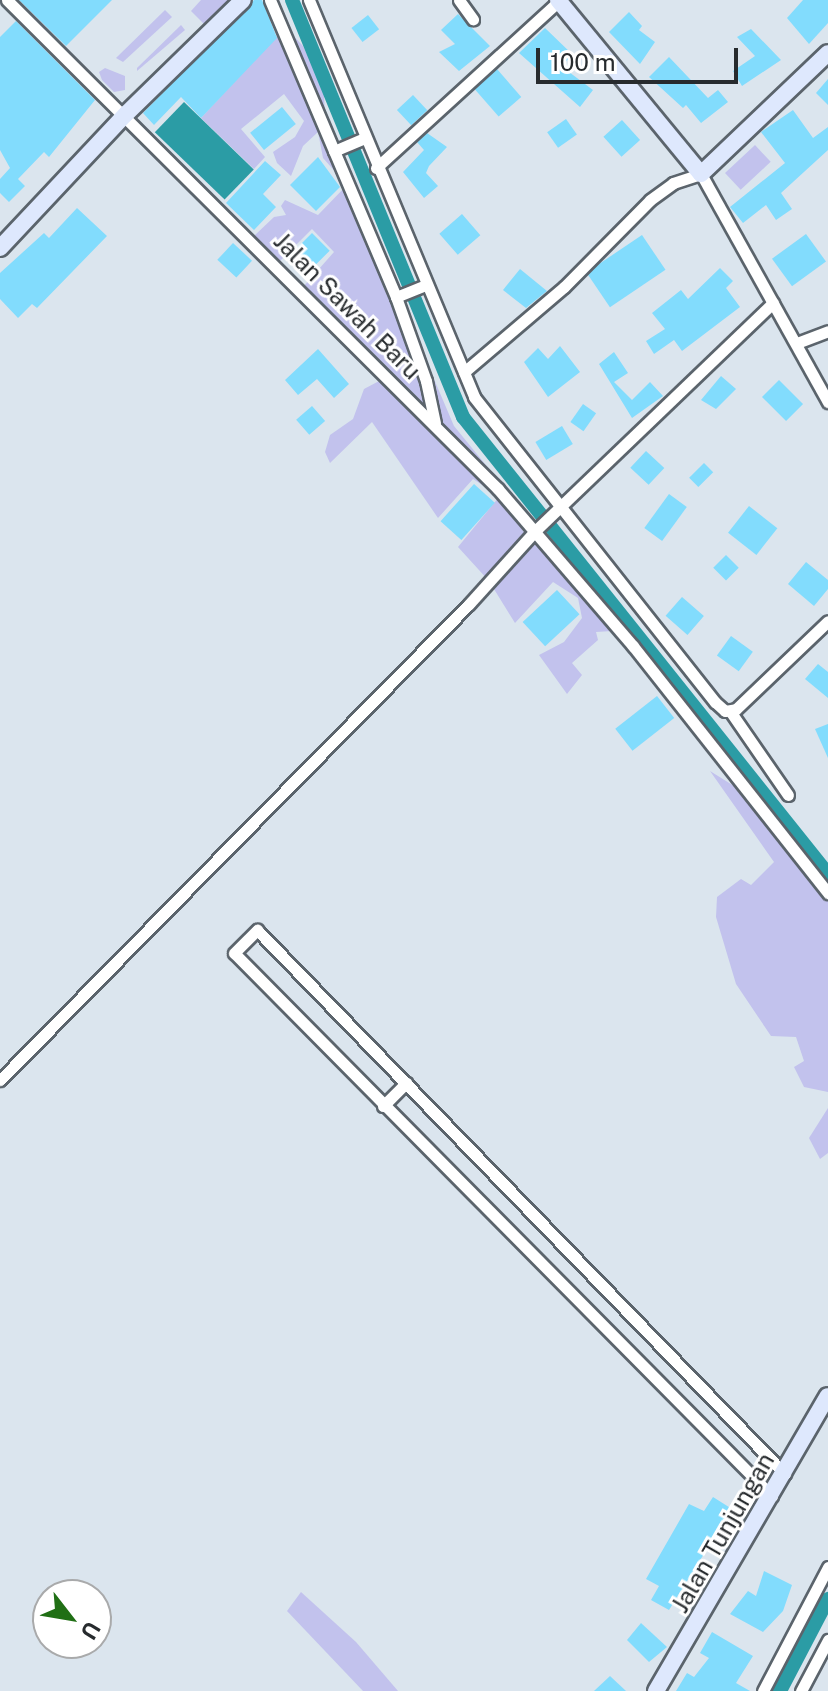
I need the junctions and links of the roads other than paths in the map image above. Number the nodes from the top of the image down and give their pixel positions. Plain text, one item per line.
1 (7, 0) edge
2 (243, 0) edge
3 (270, 0) edge
4 (309, 0) edge
5 (459, 0) edge
6 (558, 0) edge
7 (473, 19) dead end
8 (825, 61) edge
9 (126, 114) junction
10 (360, 140) junction
11 (338, 150) junction
12 (376, 168) junction
13 (701, 174) junction
14 (0, 248) edge
15 (424, 286) junction
16 (399, 296) junction
17 (773, 303) junction
18 (828, 331) edge
19 (797, 343) junction
20 (464, 372) junction
21 (828, 402) edge
22 (435, 423) junction
23 (558, 508) junction
24 (537, 528) junction
25 (828, 621) edge
26 (730, 711) junction
27 (788, 795) dead end
28 (828, 893) edge
29 (0, 1080) edge
30 (406, 1083) junction
31 (383, 1106) junction
32 (828, 1396) edge
33 (785, 1474) junction
34 (772, 1496) junction
35 (828, 1567) edge
36 (828, 1640) edge
37 (656, 1691) edge
38 (763, 1691) edge
39 (801, 1691) edge

1 - 9 street, Jalan Sawah Baru
2 - 9 main road
3 - 11 street
4 - 10 street
5 - 7 street
6 - 12 street
6 - 13 main road
8 - 13 main road
9 - 14 main road
9 - 22 street, Jalan Sawah Baru
10 - 11 street
10 - 12 street
11 - 16 street
12 - 15 street
13 - 17 street
13 - 20 street
15 - 16 street
15 - 20 street
16 - 22 street
17 - 19 street
17 - 23 street
18 - 19 street
19 - 21 street
20 - 23 street
22 - 24 street, Jalan Sawah Baru
23 - 24 street
23 - 26 street
24 - 28 street, Jalan Sawah Baru
24 - 29 street
25 - 26 street
26 - 27 street
30 - 31 street
30 - 31 street
30 - 33 street
31 - 34 street
32 - 33 main road, Jalan Tunjungan
33 - 34 main road, Jalan Tunjungan
34 - 37 main road, Jalan Tunjungan
35 - 38 street
36 - 39 street

